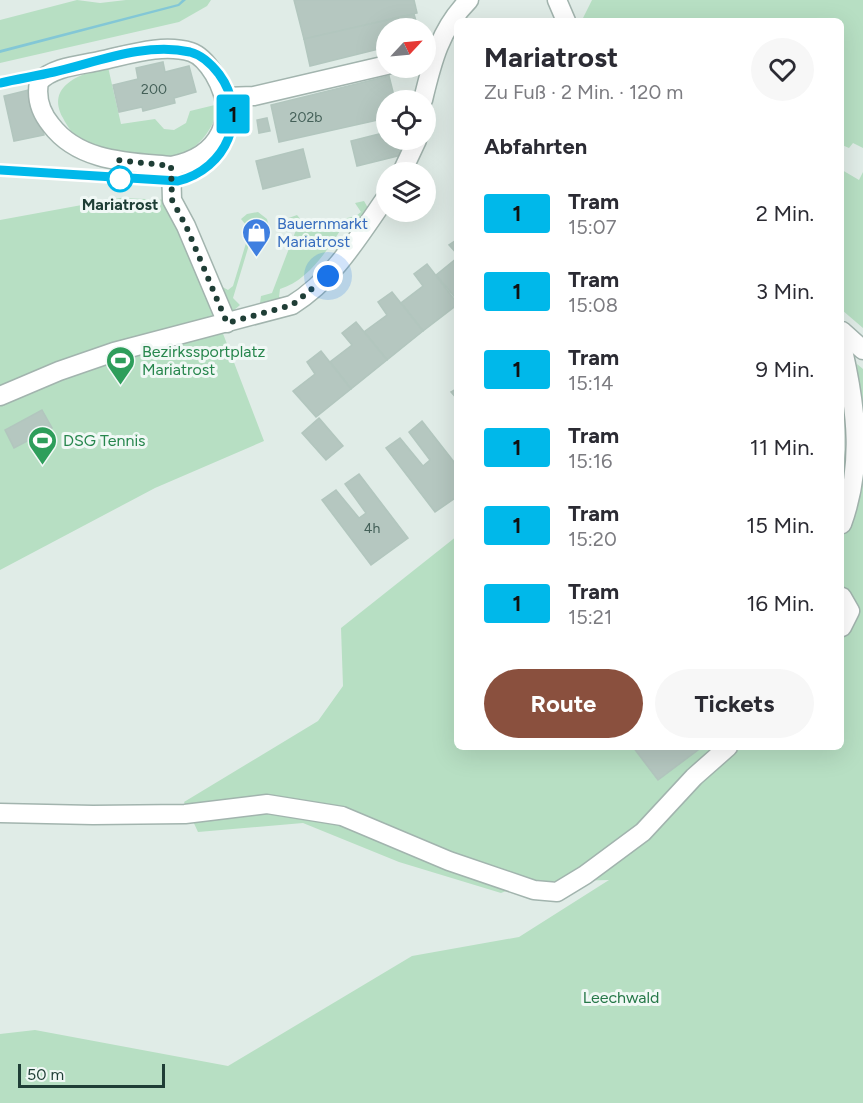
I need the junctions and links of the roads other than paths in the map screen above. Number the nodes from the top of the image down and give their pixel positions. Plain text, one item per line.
1 (469, 0) edge
2 (557, 0) edge
3 (565, 18) edge
4 (436, 44) edge
5 (376, 68) edge
6 (224, 97) junction
7 (171, 166) junction
8 (376, 212) edge
9 (227, 323) junction
10 (844, 354) edge
11 (0, 396) edge
12 (844, 520) edge
13 (844, 600) edge
14 (844, 623) edge
15 (725, 750) edge
16 (0, 813) edge

1 - 4 street
2 - 3 street
5 - 6 street
6 - 7 street
6 - 7 street
7 - 9 street
8 - 9 street
9 - 11 street
10 - 12 street
13 - 14 street
15 - 16 street

